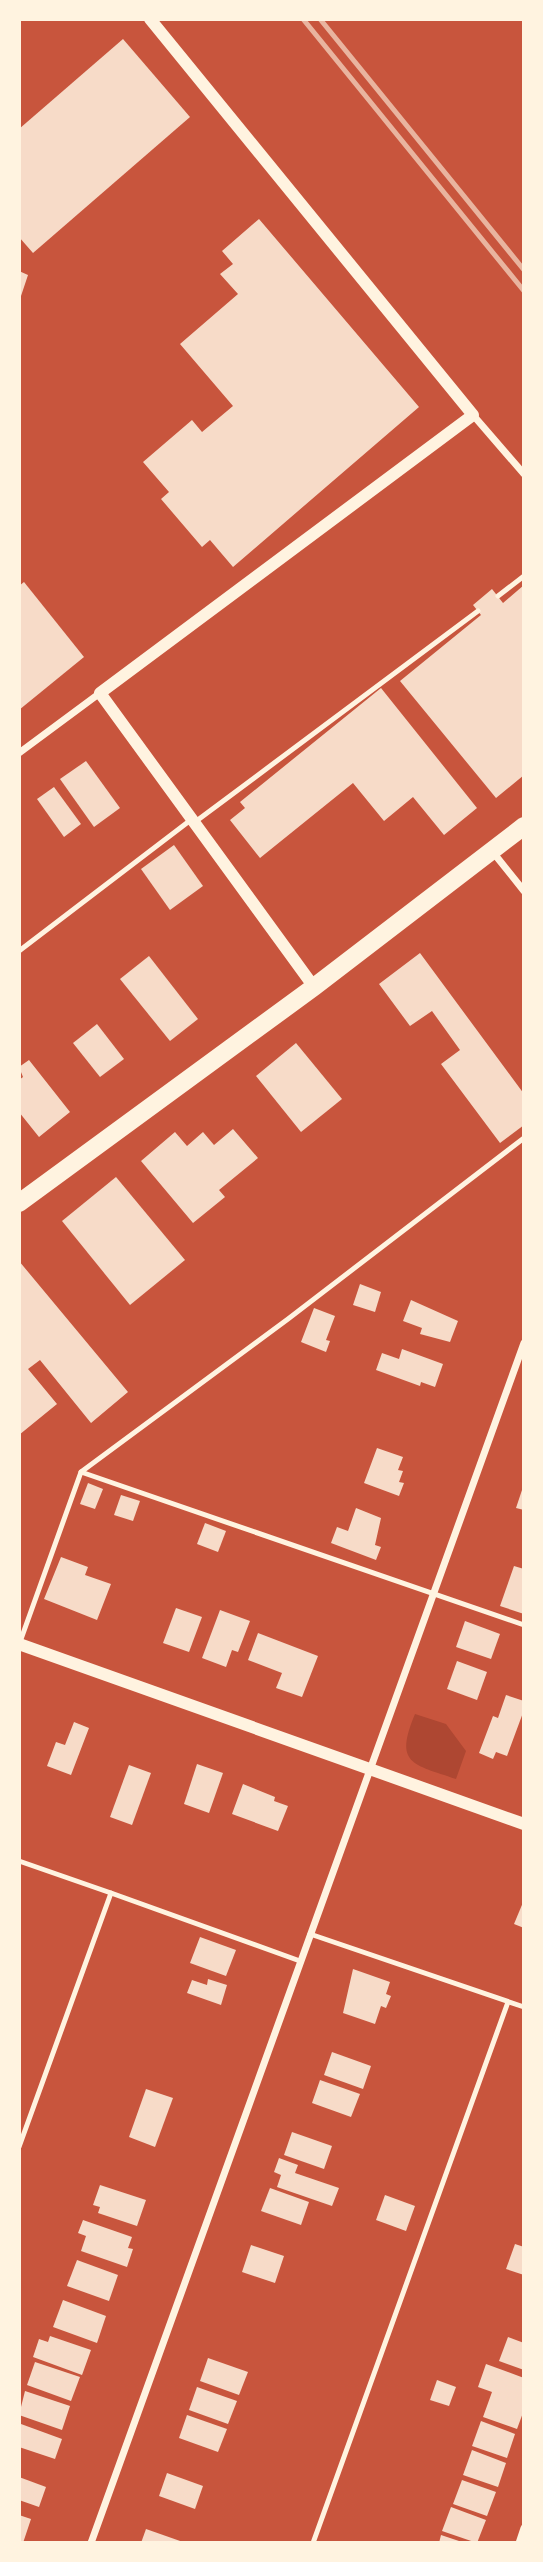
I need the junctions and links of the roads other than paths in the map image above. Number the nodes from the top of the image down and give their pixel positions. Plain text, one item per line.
1 (150, 19) edge
2 (473, 415) junction
3 (524, 474) edge
4 (524, 576) edge
5 (498, 596) dead end
6 (478, 611) dead end
7 (100, 693) junction
8 (19, 753) edge
9 (193, 820) junction
10 (524, 826) edge
11 (491, 850) junction
12 (524, 891) edge
13 (19, 951) edge
14 (314, 987) junction
15 (524, 1138) edge
16 (19, 1203) edge
17 (524, 1343) edge
18 (81, 1472) junction
19 (432, 1593) junction
20 (524, 1625) edge
21 (19, 1644) edge
22 (370, 1769) junction
23 (524, 1824) edge
24 (19, 1861) edge
25 (111, 1893) junction
26 (310, 1934) junction
27 (300, 1961) junction
28 (508, 2002) junction
29 (524, 2007) edge
30 (19, 2147) edge
31 (524, 2528) edge
32 (91, 2543) edge
33 (313, 2543) edge
34 (519, 2543) edge

1 - 2 street
2 - 3 street
2 - 7 street
4 - 5 lane
6 - 9 lane
7 - 8 street
7 - 9 street
9 - 13 lane
9 - 14 street
10 - 11 main road
11 - 12 street
11 - 14 main road
14 - 16 main road
15 - 18 lane
17 - 19 street
18 - 19 lane
18 - 21 lane
19 - 20 lane
19 - 22 street
21 - 22 street
22 - 23 street
22 - 26 street
24 - 25 lane
25 - 27 lane
25 - 30 lane
26 - 27 street
26 - 28 lane
27 - 32 street
28 - 29 lane
28 - 33 lane
31 - 34 street

